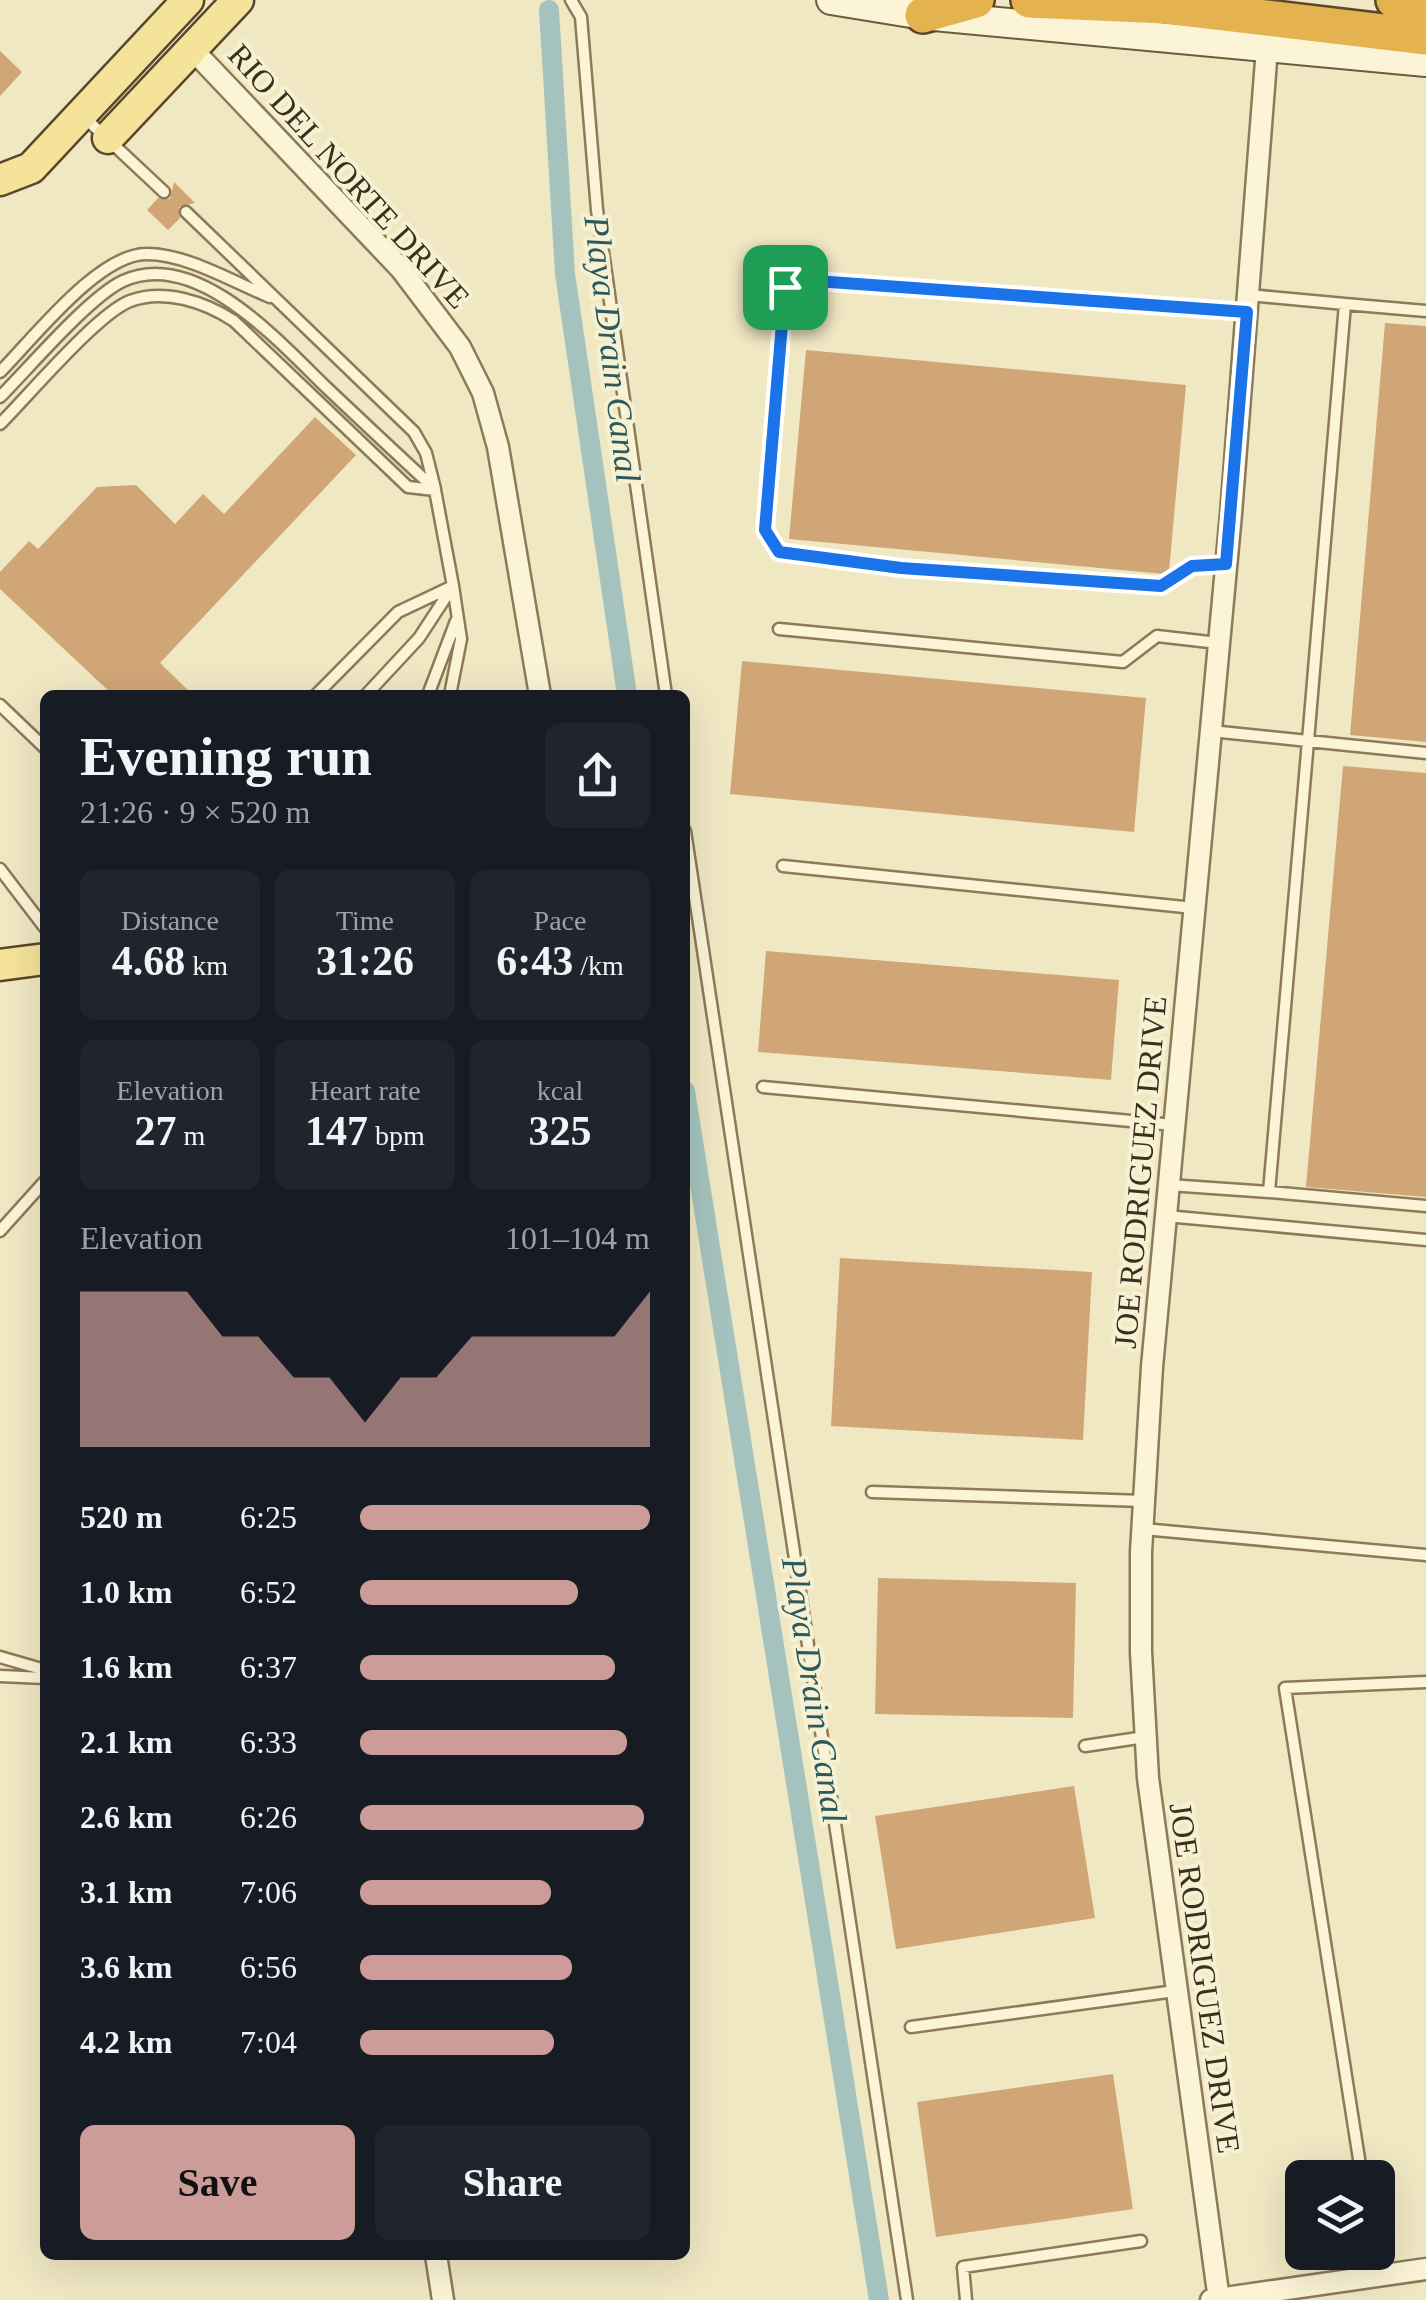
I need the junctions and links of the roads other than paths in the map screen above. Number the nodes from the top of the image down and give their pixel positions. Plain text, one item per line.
1 (188, 0) edge
2 (196, 0) edge
3 (238, 0) edge
4 (571, 0) edge
5 (832, 0) edge
6 (976, 0) edge
7 (1029, 0) edge
8 (1394, 0) edge
9 (1426, 3) edge
10 (923, 15) junction
11 (1426, 37) edge
12 (192, 48) junction
13 (1267, 48) junction
14 (1426, 62) edge
15 (79, 113) junction
16 (108, 138) junction
17 (14, 179) edge
18 (164, 192) dead end
19 (186, 212) dead end
20 (275, 299) junction
21 (1248, 304) junction
22 (1345, 304) junction
23 (1426, 312) edge
24 (0, 372) edge
25 (0, 397) edge
26 (0, 424) edge
27 (435, 490) junction
28 (1226, 564) junction
29 (453, 586) junction
30 (458, 615) junction
31 (779, 630) dead end
32 (1220, 643) junction
33 (321, 690) edge
34 (371, 690) edge
35 (430, 690) edge
36 (451, 690) edge
37 (539, 690) edge
38 (665, 690) edge
39 (0, 705) edge
40 (1212, 731) junction
41 (1308, 741) junction
42 (40, 743) edge
43 (1426, 753) edge
44 (690, 865) edge
45 (782, 866) dead end
46 (0, 870) edge
47 (1195, 908) junction
48 (698, 921) junction
49 (40, 922) edge
50 (690, 922) edge
51 (40, 960) edge
52 (0, 965) edge
53 (762, 1087) dead end
54 (1175, 1125) junction
55 (1169, 1185) junction
56 (40, 1187) edge
57 (1269, 1192) junction
58 (1426, 1206) edge
59 (1166, 1216) junction
60 (0, 1231) edge
61 (1426, 1240) edge
62 (872, 1492) dead end
63 (1144, 1501) junction
64 (1143, 1529) junction
65 (1426, 1555) edge
66 (0, 1658) edge
67 (40, 1672) edge
68 (40, 1674) edge
69 (0, 1676) edge
70 (1426, 1682) edge
71 (1146, 1737) junction
72 (1085, 1746) dead end
73 (1175, 1991) junction
74 (911, 2027) dead end
75 (1359, 2160) edge
76 (1141, 2241) dead end
77 (437, 2260) edge
78 (1426, 2269) edge
79 (1375, 2270) edge
80 (1376, 2276) junction
81 (1219, 2299) edge
82 (443, 2300) edge
83 (907, 2300) edge
84 (966, 2300) edge
85 (1212, 2300) edge

1 - 15 main road
2 - 12 main road
3 - 12 main road
4 - 38 lane
5 - 10 main road
6 - 10 highway
7 - 11 highway
8 - 9 highway
10 - 13 main road
12 - 16 main road
12 - 37 street, RIO DEL NORTE DRIVE
13 - 14 main road
13 - 21 street, JOE RODRIGUEZ DRIVE
15 - 16 lane
15 - 17 main road
16 - 18 lane
19 - 20 lane
20 - 24 lane
20 - 27 lane
21 - 22 lane
21 - 28 street, JOE RODRIGUEZ DRIVE
21 - 28 lane
22 - 23 lane
22 - 41 lane
25 - 27 lane
26 - 27 lane
27 - 29 lane
28 - 32 street, JOE RODRIGUEZ DRIVE
29 - 30 lane
29 - 33 lane
29 - 34 lane
30 - 35 lane
30 - 36 lane
31 - 32 lane
32 - 40 street, JOE RODRIGUEZ DRIVE
39 - 42 lane
40 - 41 lane
40 - 47 street, JOE RODRIGUEZ DRIVE
41 - 43 lane
41 - 57 lane
44 - 48 lane
45 - 47 lane
46 - 49 lane
47 - 54 street, JOE RODRIGUEZ DRIVE
48 - 50 lane
48 - 83 lane
51 - 52 main road
53 - 54 lane
54 - 55 street, JOE RODRIGUEZ DRIVE
55 - 57 lane
55 - 59 street, JOE RODRIGUEZ DRIVE
56 - 60 lane
57 - 58 lane
59 - 61 lane
59 - 63 street, JOE RODRIGUEZ DRIVE
62 - 63 lane
63 - 64 street, JOE RODRIGUEZ DRIVE
64 - 65 lane
64 - 71 street, JOE RODRIGUEZ DRIVE
66 - 67 lane
68 - 69 lane
70 - 75 lane
71 - 72 lane
71 - 73 street, JOE RODRIGUEZ DRIVE
73 - 74 lane
73 - 81 street, JOE RODRIGUEZ DRIVE
76 - 84 lane
77 - 82 street
78 - 80 street
79 - 80 lane
80 - 81 street
81 - 85 street

